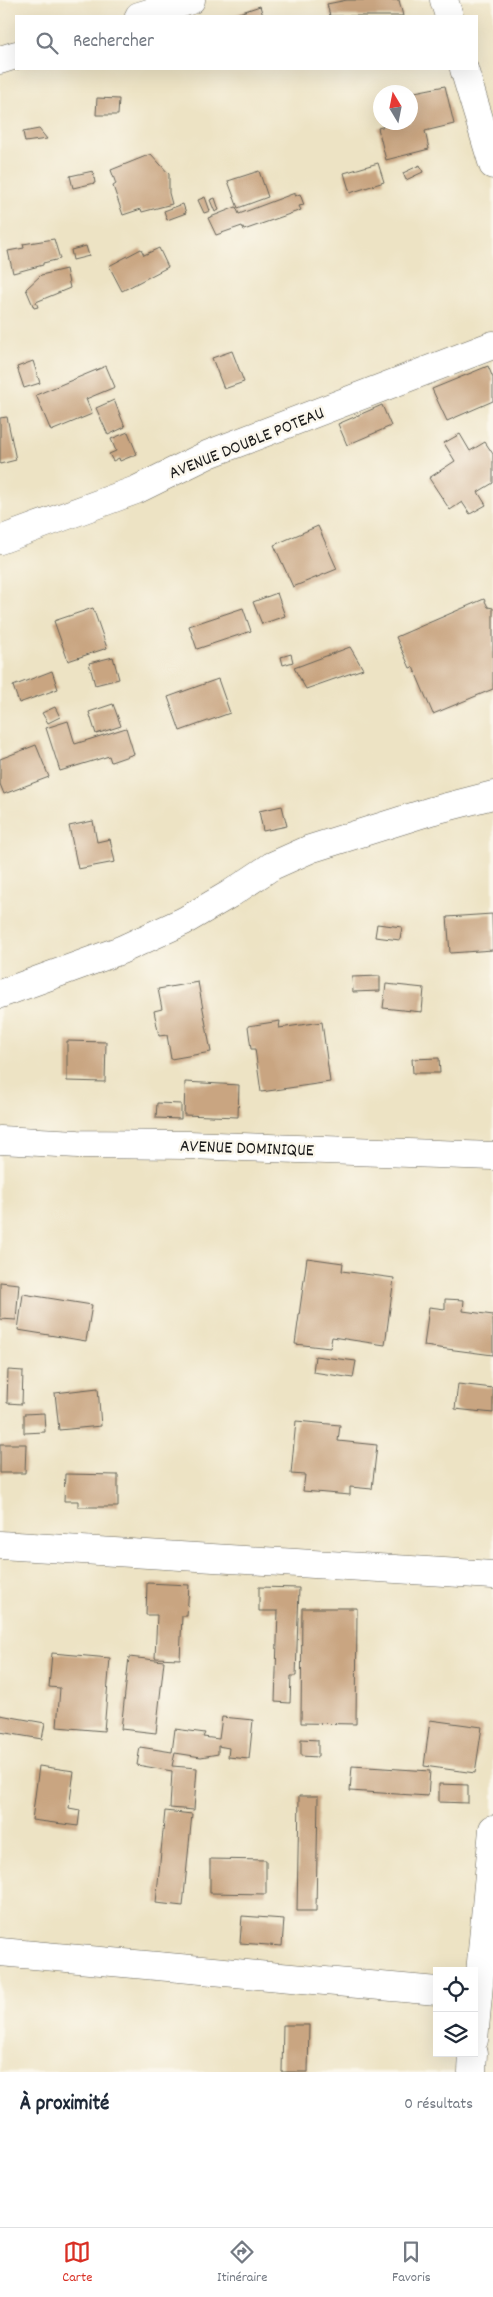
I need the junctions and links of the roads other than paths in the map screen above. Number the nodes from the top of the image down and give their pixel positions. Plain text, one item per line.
1 (190, 0) edge
2 (444, 0) edge
3 (142, 15) edge
4 (449, 15) edge
5 (15, 55) edge
6 (0, 60) edge
7 (464, 70) edge
8 (493, 165) edge
9 (493, 345) edge
10 (0, 540) edge
11 (493, 795) edge
12 (0, 994) edge
13 (0, 1140) edge
14 (493, 1156) edge
15 (0, 1545) edge
16 (493, 1575) edge
17 (493, 1829) edge
18 (489, 1912) edge
19 (0, 1952) edge
20 (478, 1982) edge
21 (433, 1991) edge
22 (473, 2057) edge
23 (472, 2072) edge

1 - 3 street
2 - 4 street
5 - 6 street
7 - 8 street
9 - 10 street, AVENUE DOUBLE POTEAU
11 - 12 street
13 - 14 street, AVENUE DOMINIQUE
15 - 16 street
17 - 18 street
18 - 20 street
19 - 21 street
22 - 23 street

